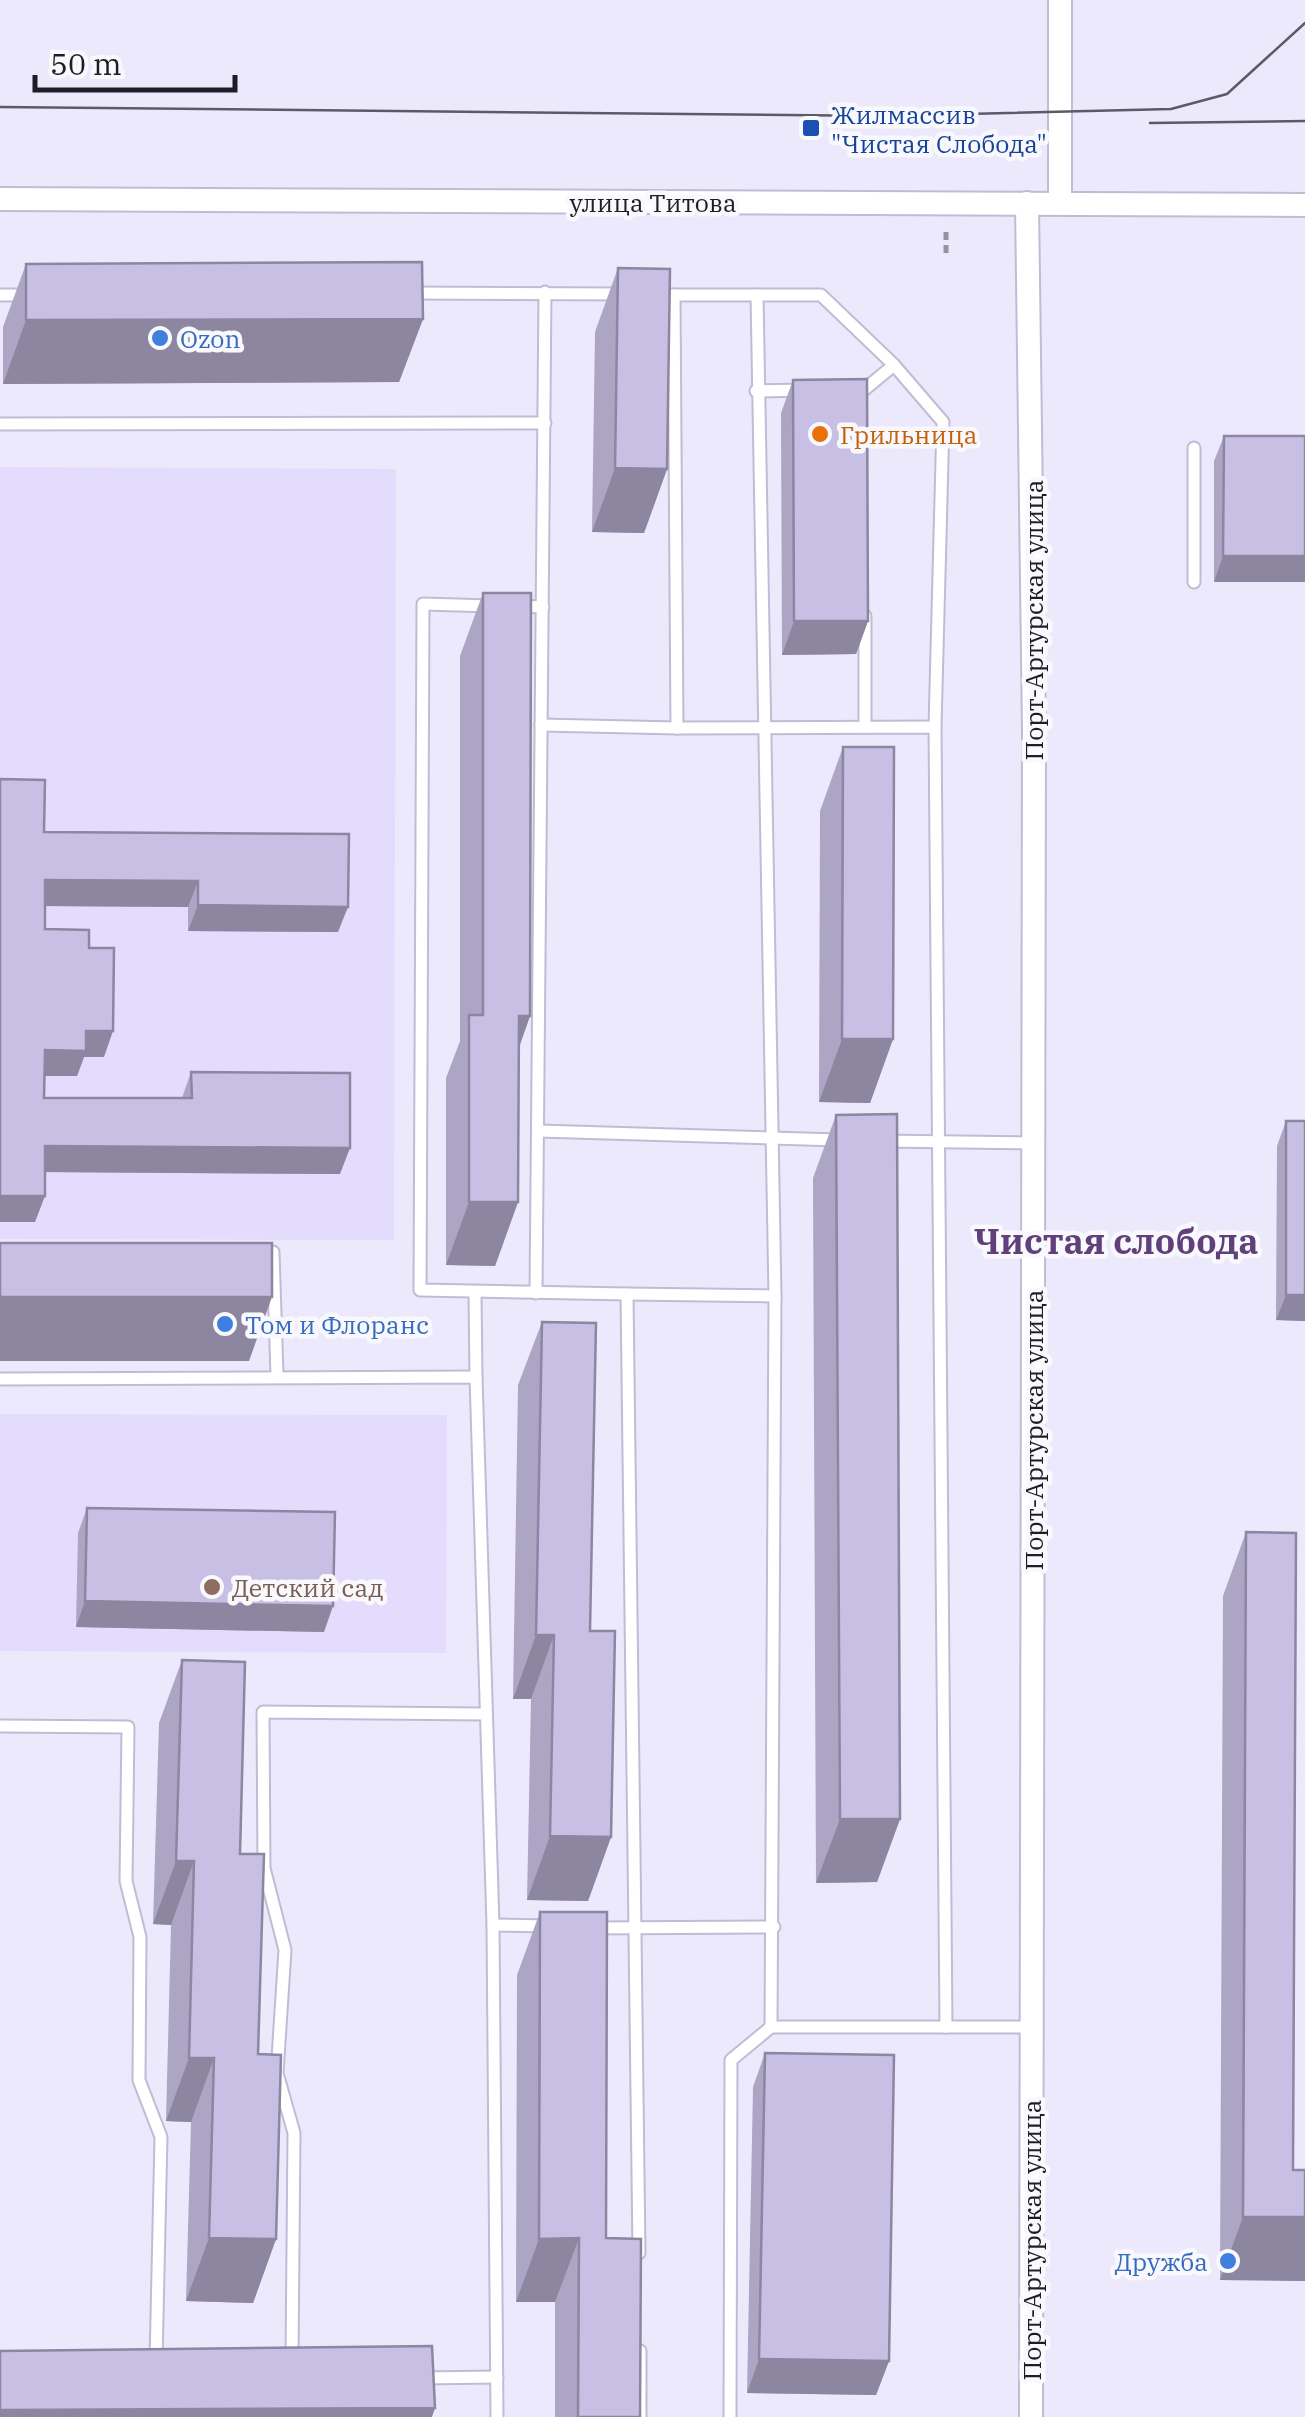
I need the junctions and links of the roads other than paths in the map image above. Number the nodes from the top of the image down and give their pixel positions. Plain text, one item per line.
1 (1060, 0) edge
2 (0, 199) edge
3 (1027, 203) junction
4 (1060, 203) junction
5 (1305, 205) edge
6 (545, 292) junction
7 (389, 293) edge
8 (0, 295) edge
9 (39, 295) edge
10 (674, 295) junction
11 (758, 295) junction
12 (894, 365) junction
13 (865, 389) junction
14 (811, 390) edge
15 (829, 390) edge
16 (756, 391) junction
17 (865, 409) edge
18 (0, 424) edge
19 (545, 424) junction
20 (1194, 448) dead end
21 (1194, 582) dead end
22 (542, 607) junction
23 (865, 608) edge
24 (541, 725) junction
25 (866, 727) junction
26 (936, 727) junction
27 (677, 728) junction
28 (765, 728) junction
29 (539, 1131) junction
30 (772, 1140) junction
31 (846, 1140) edge
32 (865, 1141) edge
33 (938, 1142) junction
34 (1033, 1142) junction
35 (253, 1252) edge
36 (475, 1292) junction
37 (536, 1293) junction
38 (627, 1294) junction
39 (775, 1296) junction
40 (277, 1376) junction
41 (476, 1377) junction
42 (0, 1378) edge
43 (484, 1714) junction
44 (0, 1726) edge
45 (493, 1925) junction
46 (774, 1926) junction
47 (564, 1927) edge
48 (581, 1927) edge
49 (634, 1929) junction
50 (771, 2026) junction
51 (946, 2026) junction
52 (1031, 2027) junction
53 (639, 2264) edge
54 (640, 2339) edge
55 (497, 2377) junction
56 (404, 2378) edge
57 (292, 2379) edge
58 (156, 2380) edge
59 (496, 2417) edge
60 (640, 2417) edge
61 (730, 2417) edge
62 (1031, 2417) edge

1 - 4 street
2 - 3 street, улица Титова
3 - 4 street, улица Титова
3 - 34 street, Порт-Артурская улица
4 - 5 street, улица Титова
6 - 7 lane
6 - 10 lane
6 - 19 lane
8 - 9 lane
10 - 11 lane
10 - 27 lane
11 - 12 lane
11 - 16 lane
12 - 13 lane
12 - 26 lane
13 - 15 lane
13 - 17 lane
14 - 16 lane
16 - 28 lane
18 - 19 lane
19 - 22 lane
20 - 21 lane
22 - 24 lane
22 - 36 lane
23 - 25 lane
24 - 27 lane
24 - 29 lane
25 - 26 lane
25 - 28 lane
26 - 33 lane
27 - 28 lane
28 - 30 lane
29 - 30 lane
29 - 37 lane
30 - 31 lane
30 - 39 lane
32 - 33 lane
33 - 34 lane
33 - 51 lane
34 - 52 street, Порт-Артурская улица
35 - 40 lane
36 - 37 lane
36 - 41 lane
37 - 38 lane
38 - 39 lane
38 - 49 lane
39 - 46 lane
40 - 41 lane
40 - 42 lane
41 - 43 lane
43 - 45 lane
43 - 57 lane
44 - 58 lane
45 - 47 lane
45 - 55 lane
46 - 49 lane
46 - 50 lane
48 - 49 lane
49 - 53 lane
50 - 51 lane
50 - 61 lane
51 - 52 lane
52 - 62 street, Порт-Артурская улица
54 - 60 lane
55 - 56 lane
55 - 59 lane

